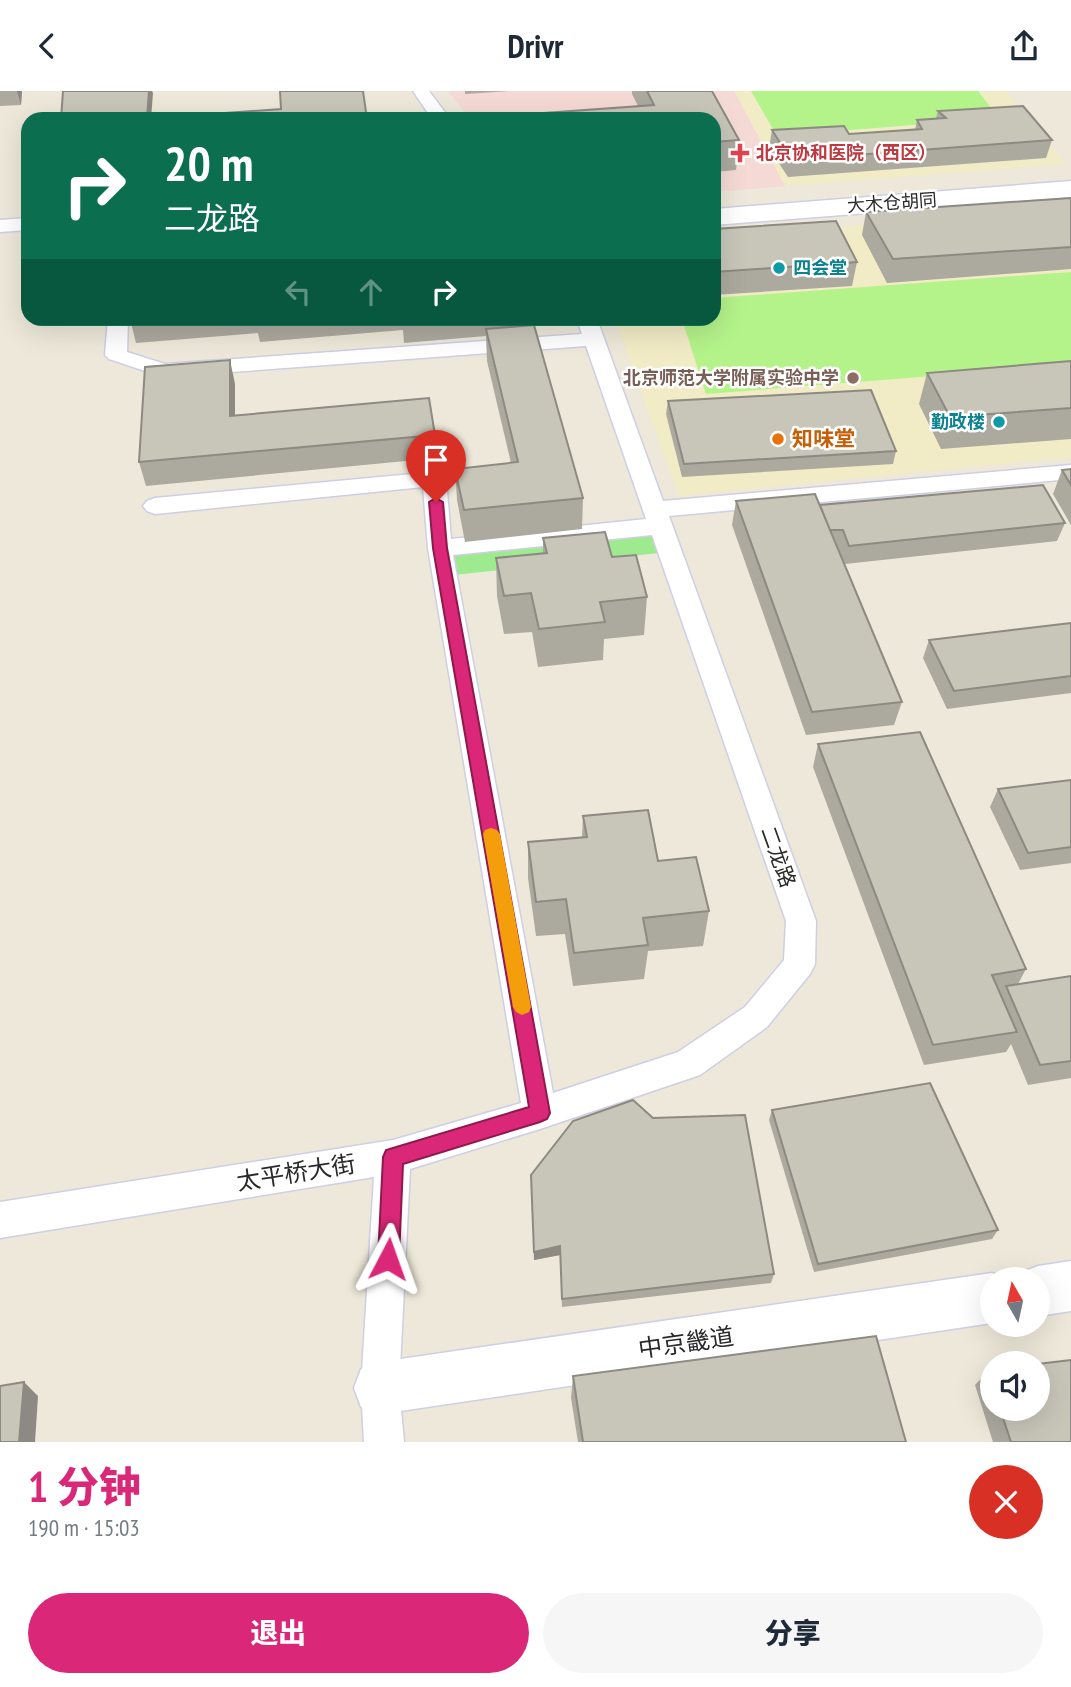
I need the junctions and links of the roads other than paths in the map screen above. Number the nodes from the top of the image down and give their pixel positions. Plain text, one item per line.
1 (421, 91) edge
2 (436, 112) edge
3 (1071, 189) edge
4 (721, 216) edge
5 (21, 224) edge
6 (0, 226) edge
7 (118, 326) edge
8 (591, 329) edge
9 (1071, 472) edge
10 (155, 506) dead end
11 (659, 517) junction
12 (440, 548) junction
13 (540, 1113) junction
14 (393, 1157) junction
15 (0, 1220) edge
16 (1071, 1286) edge
17 (1050, 1289) edge
18 (980, 1300) edge
19 (380, 1388) junction
20 (384, 1442) edge

1 - 2 street
3 - 4 street, 大木仓胡同
5 - 6 street
7 - 8 street
8 - 11 street, 二龙路
9 - 11 street
10 - 12 street
11 - 12 street
11 - 13 street, 二龙路
12 - 13 street
13 - 14 street, 二龙路
14 - 15 street, 太平桥大街
14 - 19 street
16 - 17 street
18 - 19 street, 中京畿道
19 - 20 street

